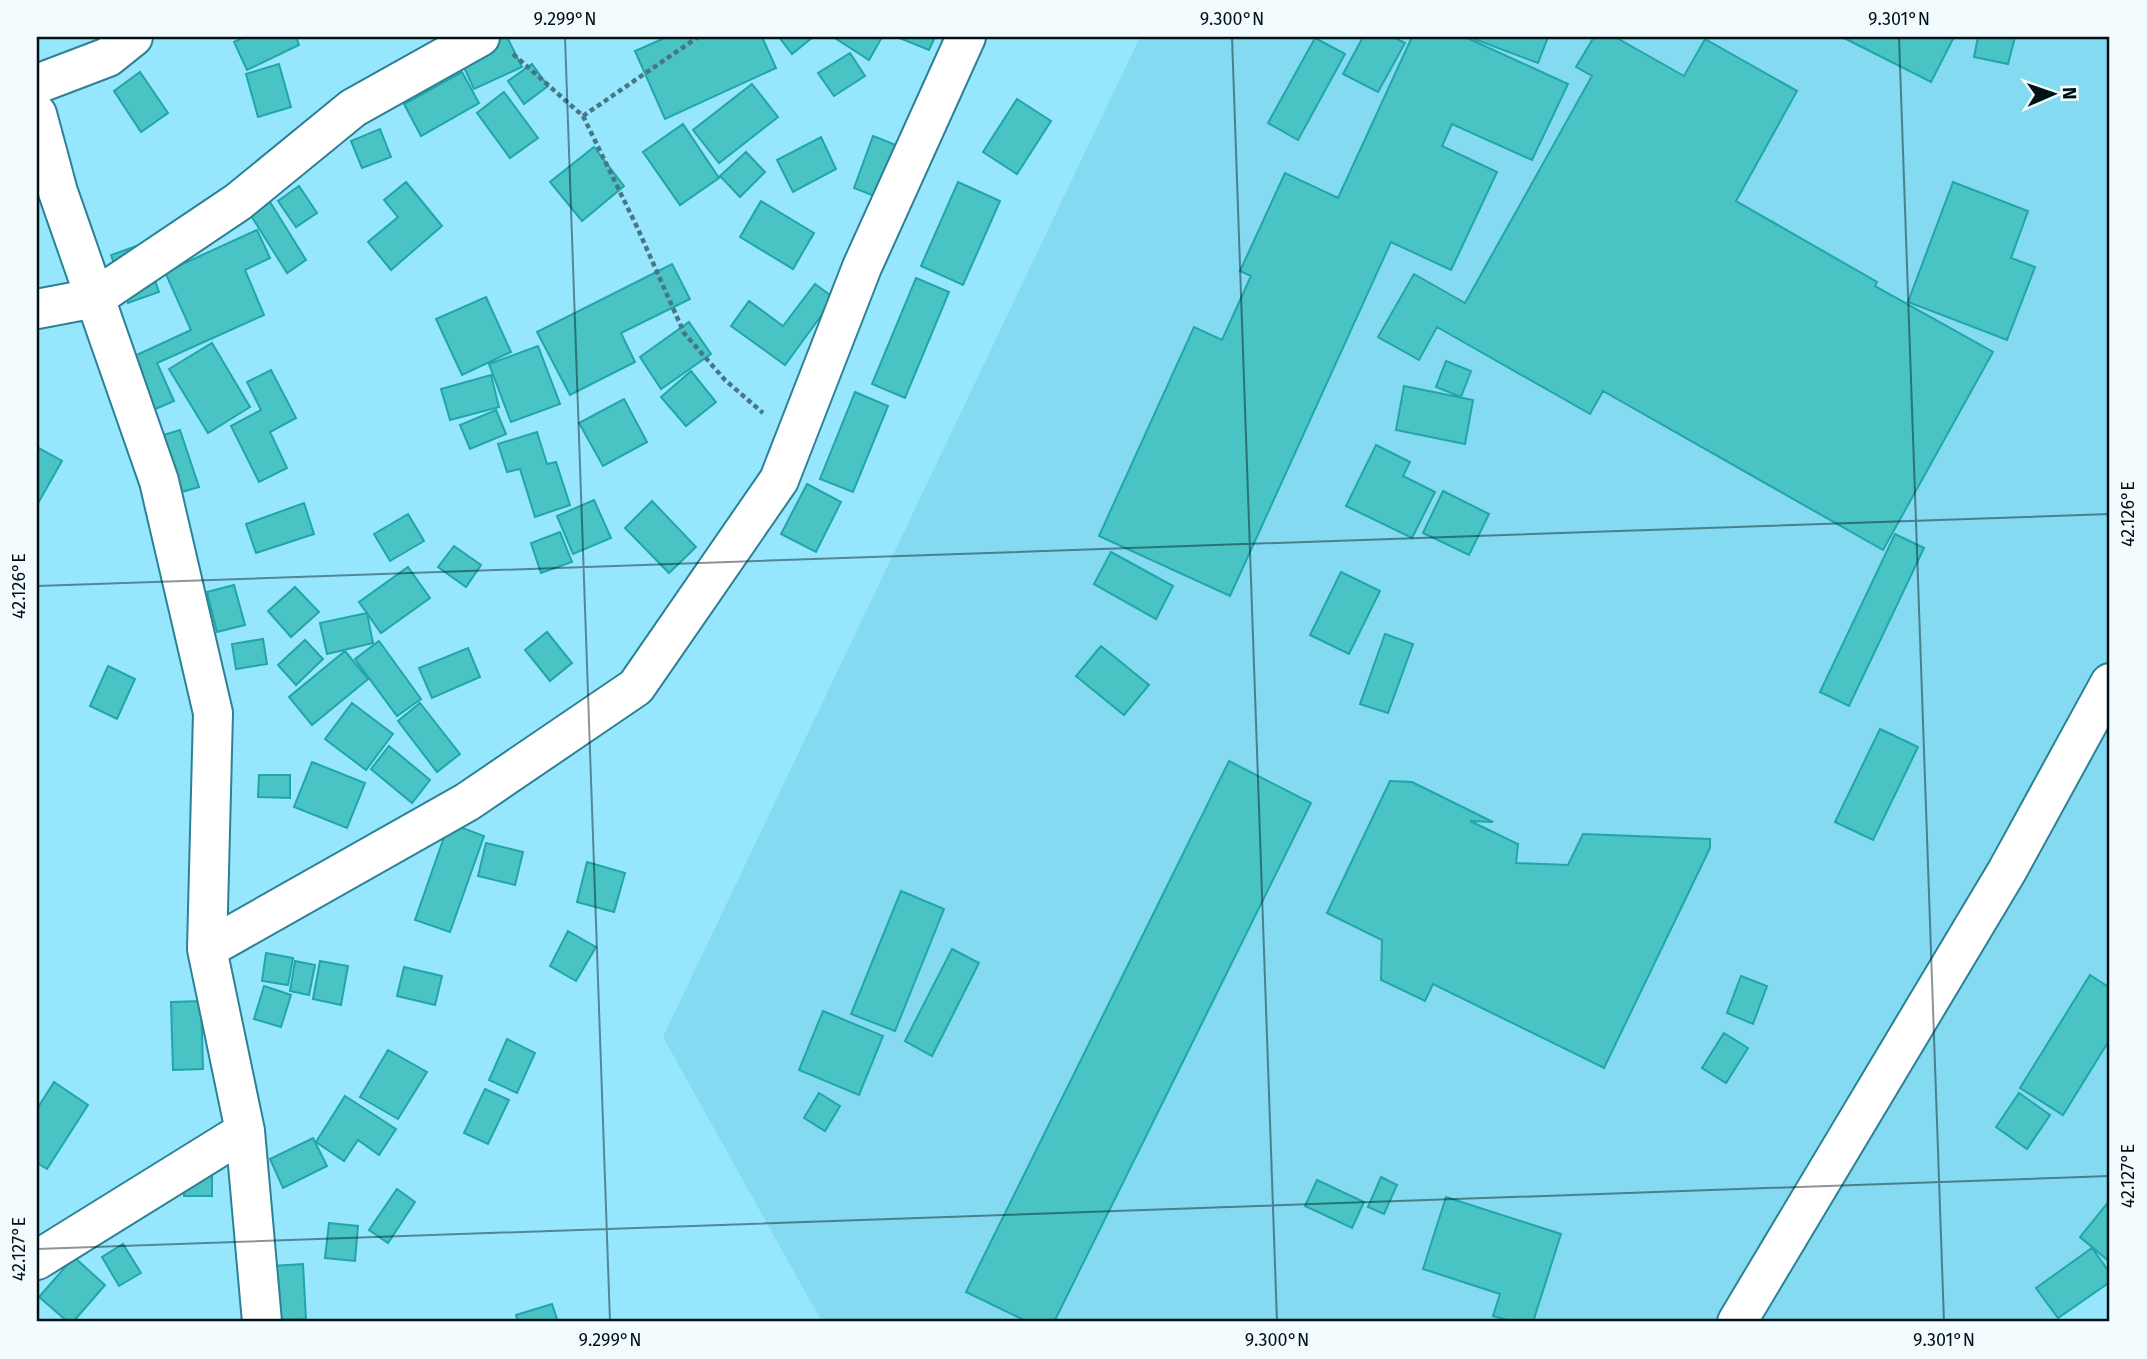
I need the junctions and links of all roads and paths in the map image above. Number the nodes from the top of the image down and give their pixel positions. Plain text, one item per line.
1 (133, 37) edge
2 (698, 37) edge
3 (966, 37) edge
4 (492, 41) edge
5 (37, 84) edge
6 (37, 114) edge
7 (583, 116) junction
8 (95, 298) junction
9 (37, 309) edge
10 (809, 402) junction
11 (2110, 683) edge
12 (207, 949) junction
13 (245, 1131) junction
14 (37, 1261) edge
15 (262, 1322) edge
16 (1737, 1322) edge

1 - 5 street
2 - 7 path
3 - 10 street
4 - 7 path
4 - 8 street
6 - 8 street
7 - 10 path
8 - 9 street
8 - 12 street
10 - 12 street
11 - 16 street
12 - 13 street
13 - 14 street
13 - 15 street

